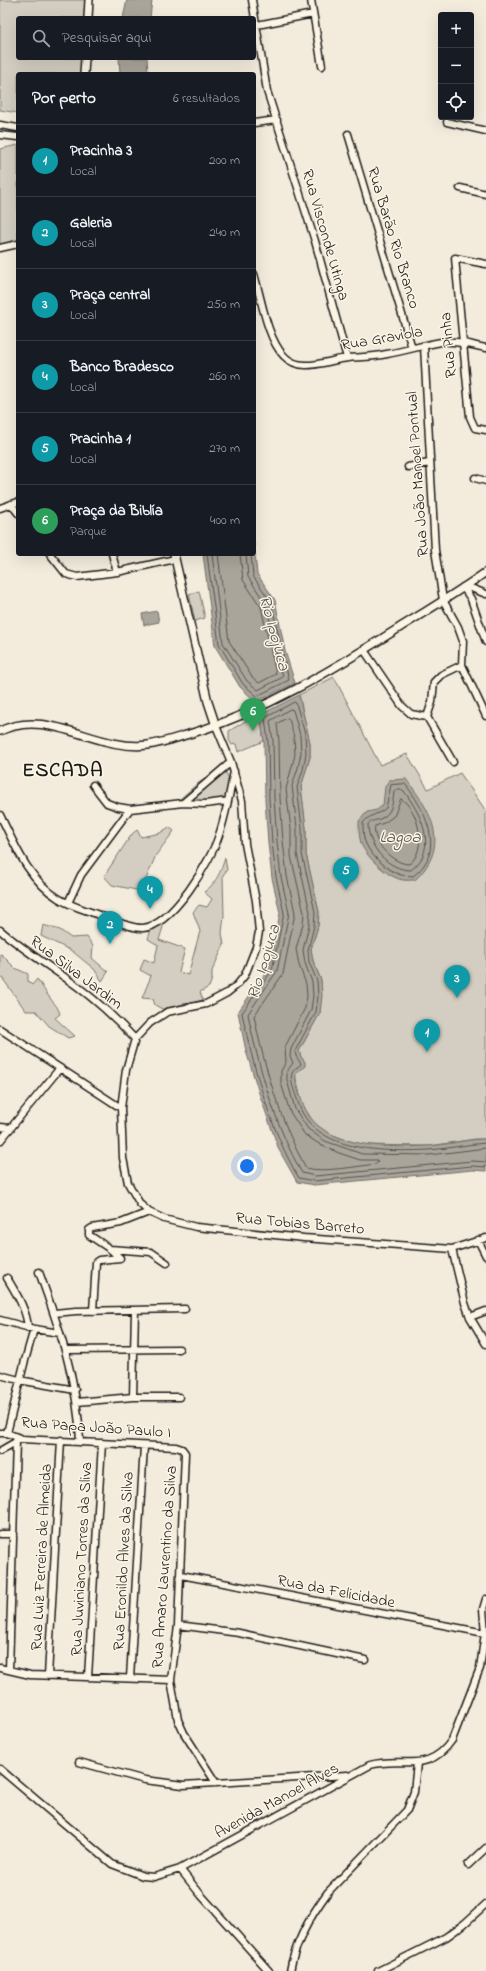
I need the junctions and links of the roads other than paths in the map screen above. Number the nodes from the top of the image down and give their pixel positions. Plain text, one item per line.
1 (89, 0) edge
2 (252, 0) edge
3 (311, 0) edge
4 (313, 14) junction
5 (88, 16) edge
6 (255, 16) edge
7 (256, 25) joint
8 (85, 60) edge
9 (322, 66) dead end
10 (84, 72) edge
11 (277, 120) junction
12 (447, 122) dead end
13 (256, 123) edge
14 (0, 125) edge
15 (16, 128) edge
16 (486, 131) edge
17 (348, 134) dead end
18 (0, 135) edge
19 (16, 137) edge
20 (460, 188) dead end
21 (486, 194) edge
22 (16, 244) edge
23 (0, 248) edge
24 (486, 264) edge
25 (256, 281) edge
26 (462, 343) junction
27 (424, 346) junction
28 (412, 348) junction
29 (486, 348) edge
30 (347, 358) junction
31 (486, 430) edge
32 (429, 463) junction
33 (408, 467) dead end
34 (475, 478) dead end
35 (486, 481) edge
36 (15, 503) edge
37 (0, 508) edge
38 (52, 556) edge
39 (113, 556) edge
40 (175, 556) edge
41 (117, 572) junction
42 (485, 576) edge
43 (465, 586) junction
44 (486, 594) edge
45 (443, 600) junction
46 (486, 642) edge
47 (364, 650) junction
48 (462, 665) junction
49 (486, 716) edge
50 (427, 717) junction
51 (216, 726) junction
52 (0, 731) edge
53 (232, 762) junction
54 (453, 762) dead end
55 (234, 769) junction
56 (93, 785) dead end
57 (228, 801) junction
58 (183, 803) junction
59 (130, 810) junction
60 (0, 814) edge
61 (68, 904) junction
62 (0, 930) edge
63 (0, 1029) edge
64 (135, 1039) junction
65 (60, 1068) junction
66 (121, 1108) junction
67 (0, 1127) edge
68 (11, 1128) junction
69 (0, 1141) edge
70 (149, 1212) junction
71 (486, 1238) edge
72 (478, 1240) junction
73 (110, 1248) junction
74 (452, 1249) junction
75 (486, 1256) edge
76 (168, 1263) dead end
77 (39, 1272) dead end
78 (7, 1278) dead end
79 (185, 1309) dead end
80 (135, 1310) junction
81 (93, 1311) junction
82 (486, 1311) edge
83 (54, 1313) junction
84 (470, 1317) junction
85 (0, 1320) edge
86 (31, 1329) junction
87 (60, 1333) junction
88 (486, 1344) edge
89 (135, 1349) junction
90 (66, 1350) junction
91 (179, 1350) dead end
92 (0, 1375) edge
93 (20, 1380) junction
94 (75, 1390) junction
95 (133, 1397) junction
96 (180, 1397) dead end
97 (77, 1402) junction
98 (0, 1433) edge
99 (7, 1433) junction
100 (19, 1440) junction
101 (61, 1440) junction
102 (80, 1441) junction
103 (102, 1443) junction
104 (144, 1446) junction
105 (0, 1451) edge
106 (185, 1456) joint
107 (0, 1534) edge
108 (14, 1534) junction
109 (181, 1575) junction
110 (486, 1599) edge
111 (178, 1625) junction
112 (486, 1633) edge
113 (365, 1660) dead end
114 (0, 1668) edge
115 (9, 1670) junction
116 (48, 1676) junction
117 (88, 1677) junction
118 (130, 1678) junction
119 (171, 1680) junction
120 (79, 1762) dead end
121 (416, 1763) junction
122 (0, 1769) edge
123 (350, 1775) junction
124 (216, 1783) junction
125 (486, 1848) edge
126 (468, 1865) dead end
127 (180, 1869) junction
128 (486, 1904) edge
129 (269, 1971) edge
130 (290, 1971) edge
131 (378, 1971) edge

1 - 5 street
2 - 6 street, Rua Visconde Utinga
3 - 4 street
4 - 7 street
4 - 9 street
7 - 11 street, Rua Visconde Utinga
8 - 10 street
11 - 13 street
11 - 30 street, Rua Visconde Utinga
12 - 16 street
14 - 15 street
17 - 28 street, Rua Barão Rio Branco
18 - 19 street
20 - 21 street
22 - 23 street
24 - 26 street, Rua Pinha
25 - 30 street, Rua Graviola
26 - 27 street, Rua Graviola
26 - 29 street, Rua Graviola
26 - 31 street, Rua Pinha
27 - 28 street, Rua Graviola
27 - 32 street, Rua João Manoel Pontual
28 - 30 street, Rua Graviola
32 - 33 street
32 - 45 street, Rua João Manoel Pontual
34 - 35 street
36 - 37 street
38 - 41 street
39 - 41 street
40 - 41 street
40 - 51 street
42 - 43 street
43 - 44 street
43 - 45 street
43 - 46 street
45 - 47 street
45 - 48 street, Rua João Manoel Pontual
47 - 50 street
47 - 51 street
48 - 49 street
48 - 50 street
50 - 54 street
51 - 52 street
51 - 53 street
53 - 55 street
53 - 58 street
55 - 57 street
55 - 64 street
56 - 59 street
57 - 58 street
57 - 61 street
58 - 59 street
59 - 61 street
60 - 61 street
62 - 64 street, Rua Silva Jardim
63 - 65 street
64 - 66 street
65 - 66 street
65 - 68 street
66 - 70 street
67 - 68 street
68 - 69 street
70 - 73 street
70 - 74 street, Rua Tobias Barreto
71 - 72 street
72 - 74 street
72 - 75 street
73 - 76 street
73 - 81 street
74 - 84 street
77 - 83 street
78 - 86 street
79 - 80 street
80 - 81 street
80 - 89 street
81 - 83 street
82 - 84 street
83 - 87 street
84 - 88 street
85 - 86 street
86 - 87 street
86 - 93 street
87 - 90 street
89 - 90 street
89 - 91 street
89 - 95 street
90 - 94 street
92 - 93 street
93 - 94 street
93 - 99 street
94 - 97 street
95 - 96 street
95 - 97 street
97 - 102 street
98 - 99 street, Rua Papa João Paulo I
99 - 100 street, Rua Papa João Paulo I
100 - 101 street, Rua Papa João Paulo I
100 - 105 street
100 - 108 street
101 - 102 street, Rua Papa João Paulo I
101 - 116 street, Rua Luiz Ferreira de Almeida
102 - 103 street, Rua Papa João Paulo I
103 - 104 street, Rua Papa João Paulo I
103 - 117 street, Rua Juviniano Torres da Sliva
104 - 106 street, Rua Papa João Paulo I
104 - 118 street, Rua Eronildo Alves da Silva
106 - 109 street, Rua Amaro Laurentino da Silva
107 - 108 street
108 - 115 street
109 - 111 street, Rua Amaro Laurentino da Silva
109 - 112 street, Rua da Felicidade
110 - 112 street, Avenida Manoel Alves
111 - 113 street
111 - 119 street, Rua Amaro Laurentino da Silva
112 - 121 street, Avenida Manoel Alves
114 - 115 street
115 - 116 street
116 - 117 street
117 - 118 street
118 - 119 street
119 - 124 street, Rua Amaro Laurentino da Silva
120 - 124 street
121 - 123 street, Avenida Manoel Alves
121 - 130 street
122 - 127 street, Avenida Manoel Alves
123 - 124 street
123 - 127 street, Avenida Manoel Alves
125 - 126 street
127 - 129 street
128 - 131 street

